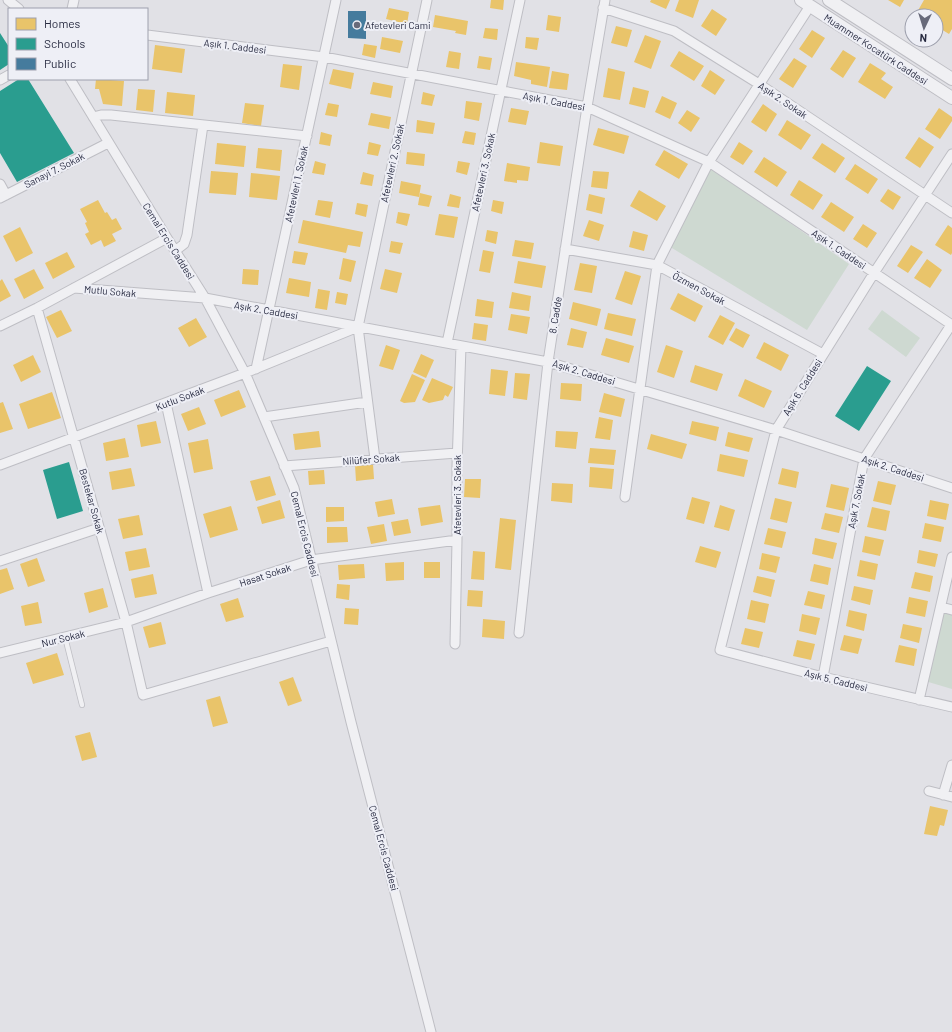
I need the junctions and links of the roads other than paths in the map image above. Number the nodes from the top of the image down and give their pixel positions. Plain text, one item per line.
1 (8, 0) edge
2 (336, 0) edge
3 (427, 0) edge
4 (520, 0) edge
5 (829, 0) edge
6 (805, 3) edge
7 (604, 4) edge
8 (19, 8) edge
9 (148, 35) edge
10 (324, 57) junction
11 (411, 74) junction
12 (952, 79) edge
13 (71, 80) edge
14 (759, 84) junction
15 (500, 91) junction
16 (952, 98) edge
17 (587, 107) junction
18 (93, 117) junction
19 (202, 125) junction
20 (307, 136) junction
21 (108, 143) junction
22 (952, 154) edge
23 (709, 162) junction
24 (0, 184) edge
25 (925, 195) junction
26 (3, 197) edge
27 (952, 213) edge
28 (167, 238) junction
29 (565, 249) junction
30 (175, 251) junction
31 (656, 265) junction
32 (874, 273) junction
33 (74, 288) junction
34 (205, 298) junction
35 (37, 308) junction
36 (269, 310) junction
37 (952, 325) edge
38 (0, 326) edge
39 (358, 327) junction
40 (447, 343) junction
41 (461, 346) junction
42 (823, 354) junction
43 (548, 362) junction
44 (256, 369) junction
45 (245, 373) junction
46 (640, 389) junction
47 (367, 402) junction
48 (166, 403) junction
49 (264, 416) junction
50 (776, 430) junction
51 (74, 437) junction
52 (457, 453) junction
53 (374, 459) junction
54 (864, 459) junction
55 (0, 466) edge
56 (284, 466) junction
57 (952, 488) edge
58 (625, 497) dead end
59 (99, 528) junction
60 (457, 540) junction
61 (952, 557) edge
62 (312, 560) junction
63 (0, 561) edge
64 (208, 593) junction
65 (940, 607) junction
66 (952, 610) edge
67 (126, 622) junction
68 (519, 633) dead end
69 (66, 637) junction
70 (331, 641) junction
71 (455, 644) dead end
72 (720, 650) joint
73 (0, 653) edge
74 (823, 677) junction
75 (919, 700) junction
76 (82, 705) dead end
77 (952, 707) edge
78 (952, 765) edge
79 (929, 790) dead end
80 (948, 796) edge
81 (431, 1032) edge

1 - 8 street
2 - 10 street, Afetevleri 1. Sokak
3 - 11 street, Afetevleri 2. Sokak
4 - 15 street, Afetevleri 3. Sokak
5 - 12 street, Muammer Kocatürk Caddesi
6 - 14 street
6 - 16 street, Muammer Kocatürk Caddesi
7 - 14 street, Aşık 2. Sokak
7 - 17 street, 8. Cadde
9 - 10 street, Aşık 1. Caddesi
10 - 11 street, Aşık 1. Caddesi
10 - 20 street, Afetevleri 1. Sokak
11 - 15 street, Aşık 1. Caddesi
11 - 39 street, Afetevleri 2. Sokak
13 - 18 street, Cemal Ercis Caddesi
14 - 23 street
14 - 25 street, Aşık 2. Sokak
15 - 17 street, Aşık 1. Caddesi
15 - 40 street, Afetevleri 3. Sokak
17 - 23 street, Aşık 1. Caddesi
17 - 29 street, 8. Cadde
18 - 19 street
18 - 21 street, Cemal Ercis Caddesi
19 - 20 street
19 - 30 street
20 - 36 street, Afetevleri 1. Sokak
21 - 26 street, Sanayi 7. Sokak
21 - 28 street, Cemal Ercis Caddesi
22 - 25 street, Aşık 6. Caddesi
23 - 31 street
23 - 32 street, Aşık 1. Caddesi
24 - 26 street
25 - 27 street, Aşık 2. Sokak
25 - 32 street, Aşık 6. Caddesi
28 - 30 street, Cemal Ercis Caddesi
28 - 33 street
29 - 31 street, Özmen Sokak
29 - 43 street, 8. Cadde
30 - 34 street, Cemal Ercis Caddesi
31 - 42 street, Özmen Sokak
31 - 46 street
32 - 37 street, Aşık 1. Caddesi
32 - 42 street, Aşık 6. Caddesi
33 - 34 street, Mutlu Sokak
33 - 35 street, Mutlu Sokak
34 - 36 street, Aşık 2. Caddesi
34 - 45 street, Cemal Ercis Caddesi
35 - 38 street, Mutlu Sokak
35 - 51 street, Bestekar Sokak
36 - 39 street, Aşık 2. Caddesi
36 - 44 street, Afetevleri 1. Sokak
37 - 54 street, Aşık 7. Sokak
39 - 40 street, Aşık 2. Caddesi
39 - 44 street, Kutlu Sokak
39 - 47 street, Afetevleri 2. Sokak
40 - 41 street, Aşık 2. Caddesi
41 - 43 street, Aşık 2. Caddesi
41 - 52 street, Afetevleri 3. Sokak
42 - 50 street, Aşık 6. Caddesi
43 - 46 street, Aşık 2. Caddesi
43 - 68 street, 8. Cadde
44 - 45 street, Kutlu Sokak
45 - 48 street, Kutlu Sokak
45 - 49 street, Cemal Ercis Caddesi
46 - 50 street, Aşık 2. Caddesi
46 - 58 street
47 - 49 street
47 - 53 street, Afetevleri 2. Sokak
48 - 51 street, Kutlu Sokak
48 - 64 street
49 - 56 street, Cemal Ercis Caddesi
50 - 54 street, Aşık 2. Caddesi
50 - 72 street, Aşık 6. Caddesi
51 - 55 street, Kutlu Sokak
51 - 59 street, Bestekar Sokak
52 - 53 street, Nilüfer Sokak
52 - 60 street, Afetevleri 3. Sokak
53 - 56 street, Nilüfer Sokak
54 - 57 street, Aşık 2. Caddesi
54 - 74 street, Aşık 7. Sokak
56 - 62 street, Cemal Ercis Caddesi
59 - 63 street
59 - 67 street, Bestekar Sokak
60 - 62 street, Hasat Sokak
60 - 71 street, Afetevleri 3. Sokak
61 - 65 street
62 - 64 street, Hasat Sokak
62 - 70 street, Cemal Ercis Caddesi
64 - 67 street, Hasat Sokak
65 - 66 street
65 - 75 street
67 - 69 street, Nur Sokak
67 - 70 street, Bestekar Sokak
69 - 73 street, Nur Sokak
69 - 76 lane
70 - 81 street, Cemal Ercis Caddesi
72 - 74 street, Aşık 5. Caddesi
74 - 75 street, Aşık 5. Caddesi
75 - 77 street, Aşık 5. Caddesi
78 - 80 street
79 - 80 street

